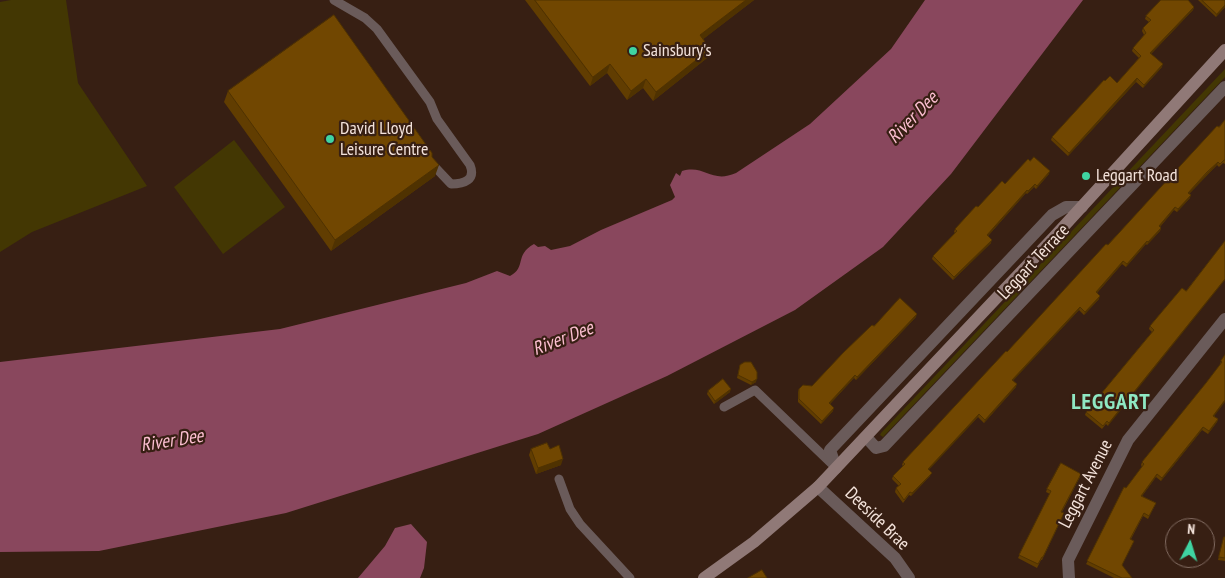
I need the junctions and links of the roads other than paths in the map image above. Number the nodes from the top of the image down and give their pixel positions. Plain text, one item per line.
1 (334, 0) edge
2 (1225, 50) edge
3 (1225, 86) edge
4 (434, 166) edge
5 (1082, 206) junction
6 (1225, 319) edge
7 (724, 407) dead end
8 (866, 437) junction
9 (836, 468) junction
10 (559, 479) dead end
11 (818, 487) junction
12 (630, 578) edge
13 (704, 578) edge
14 (909, 578) edge
15 (1070, 578) edge

1 - 4 lane
2 - 5 main road, Leggart Terrace
3 - 8 street, Leggart Terrace
5 - 8 main road, Leggart Terrace
5 - 9 street, Leggart Terrace
6 - 15 street, Leggart Avenue
7 - 9 lane
8 - 9 main road, Leggart Terrace
9 - 11 main road, Leggart Terrace
10 - 12 lane
11 - 13 main road, Leggart Terrace
11 - 14 street, Deeside Brae

